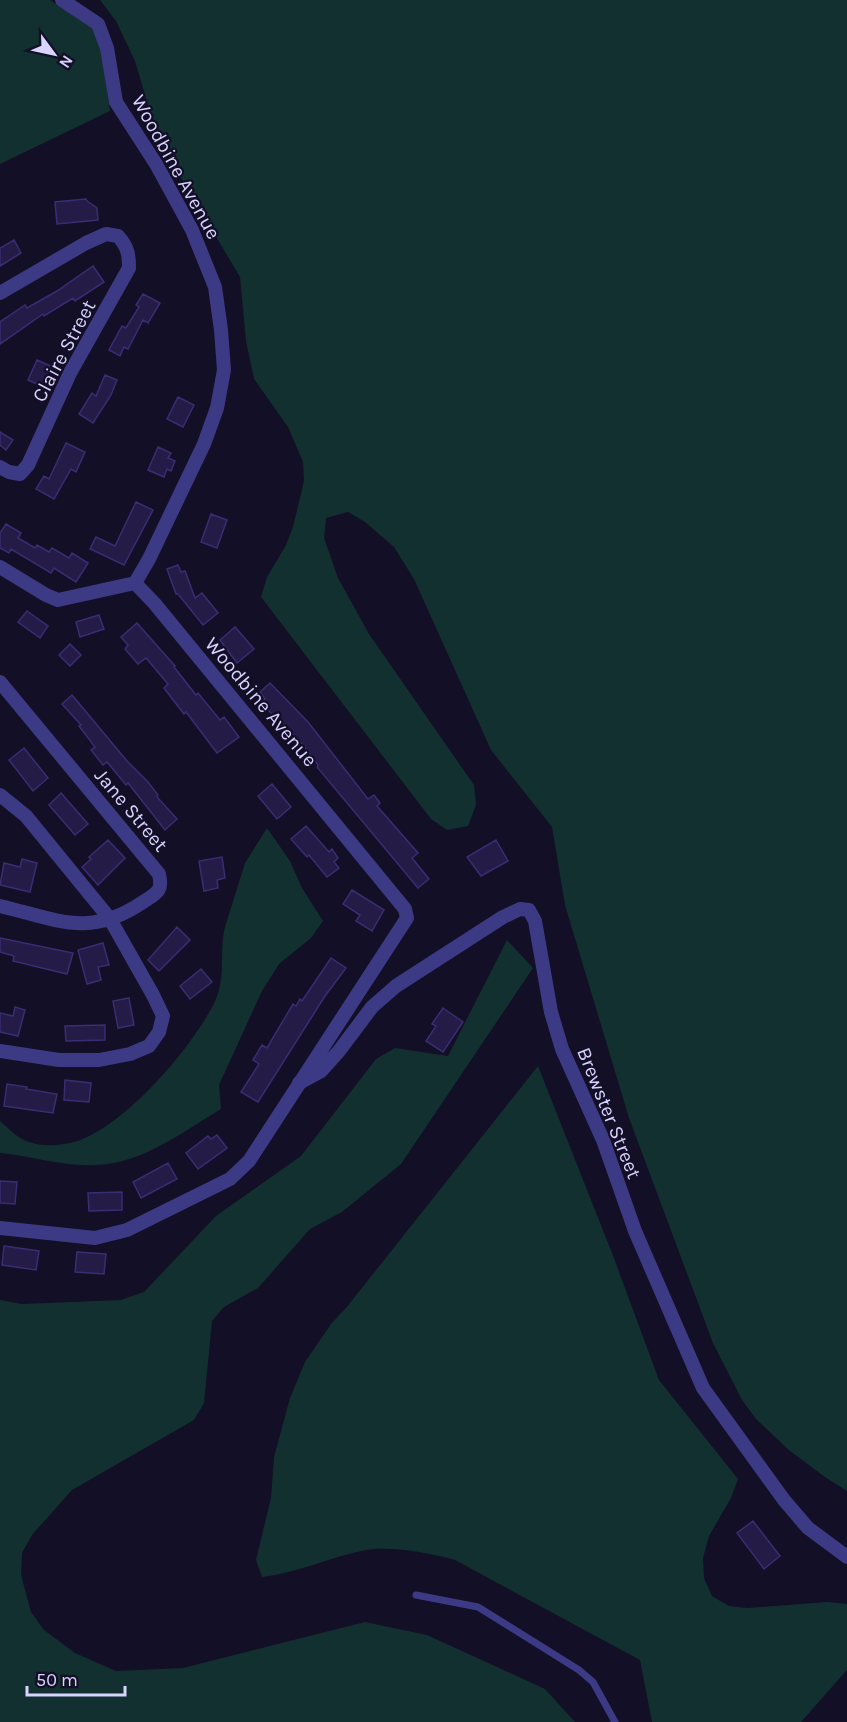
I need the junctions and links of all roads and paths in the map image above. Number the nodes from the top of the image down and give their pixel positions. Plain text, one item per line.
1 (62, 0) edge
2 (0, 293) edge
3 (0, 467) edge
4 (0, 567) edge
5 (135, 584) junction
6 (0, 682) edge
7 (0, 795) edge
8 (0, 906) edge
9 (110, 919) junction
10 (0, 1051) edge
11 (299, 1083) junction
12 (0, 1228) edge
13 (847, 1557) edge
14 (416, 1595) dead end
15 (615, 1722) edge

1 - 5 street, Woodbine Avenue
2 - 3 street, Claire Street
4 - 5 street
5 - 11 street, Woodbine Avenue
6 - 9 street, Jane Street
7 - 9 street
8 - 9 street, Jane Street
9 - 10 street
11 - 12 street, Woodbine Avenue
11 - 13 street, Brewster Street
14 - 15 lane

